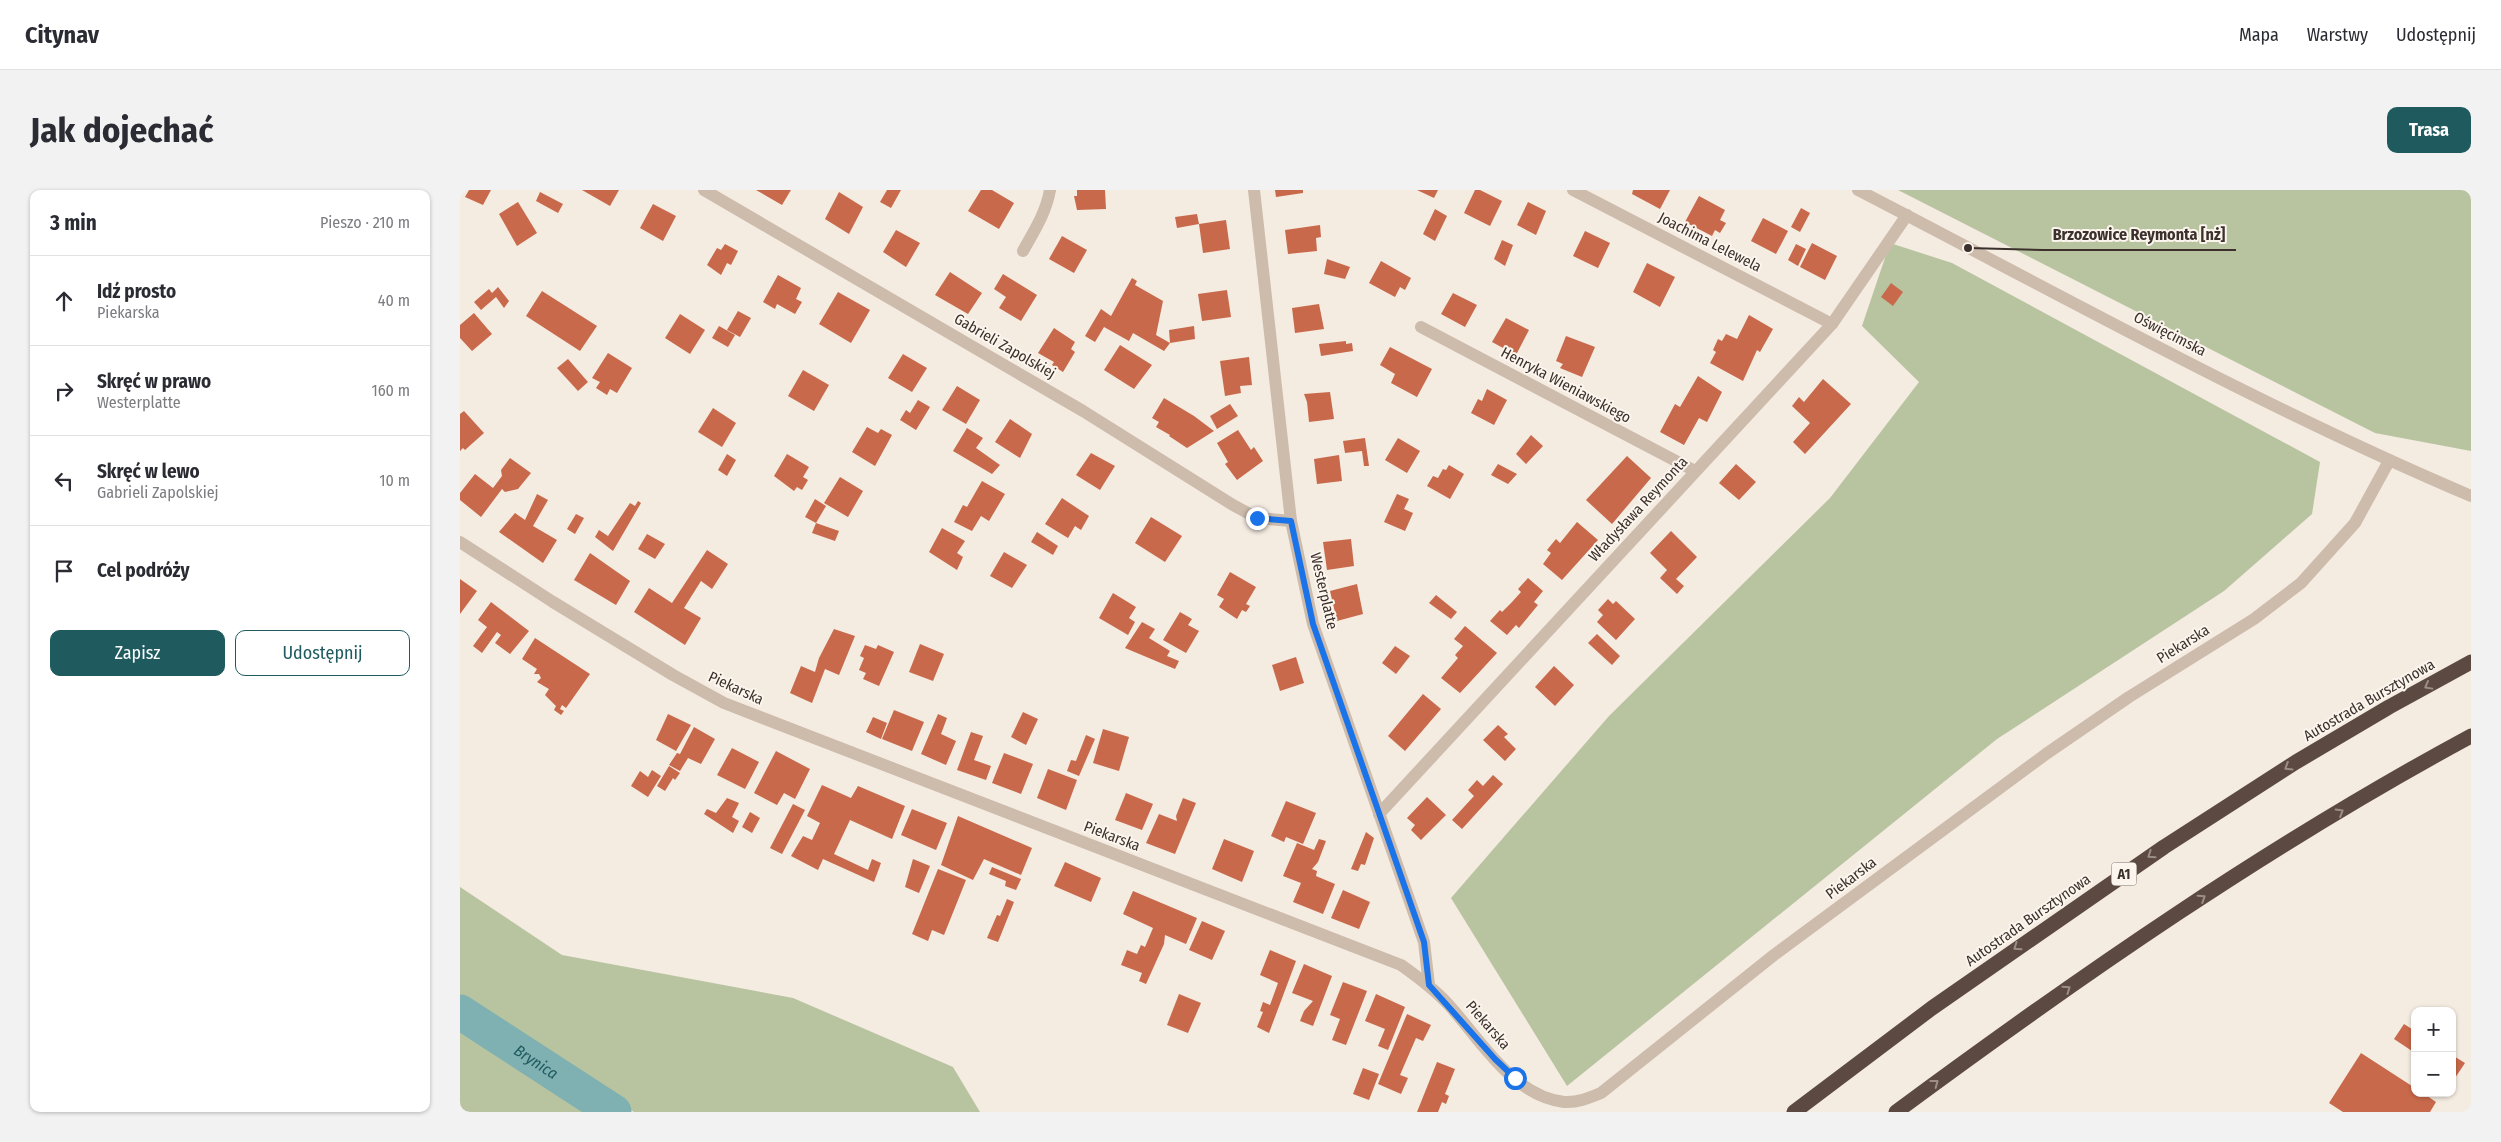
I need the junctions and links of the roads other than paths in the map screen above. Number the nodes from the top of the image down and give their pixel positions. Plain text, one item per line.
1 (704, 190) edge
2 (1050, 190) edge
3 (1254, 190) edge
4 (1573, 190) edge
5 (1858, 190) edge
6 (1907, 215) junction
7 (1023, 251) dead end
8 (1832, 324) junction
9 (1421, 327) dead end
10 (2389, 461) junction
11 (1695, 471) junction
12 (2471, 496) edge
13 (1291, 521) junction
14 (460, 542) edge
15 (2471, 662) edge
16 (2471, 736) edge
17 (1379, 814) junction
18 (1429, 985) junction
19 (1794, 1112) edge
20 (1896, 1112) edge

1 - 13 street, Gabrieli Zapolskiej
2 - 7 street
3 - 13 street, Westerplatte
4 - 8 street, Joachima Lelewela
5 - 6 street, Oświęcimska
6 - 8 street, Władysława Reymonta
6 - 10 street, Oświęcimska
8 - 11 street, Władysława Reymonta
9 - 11 street, Henryka Wieniawskiego
10 - 12 street, Oświęcimska
10 - 18 street, Piekarska
11 - 17 street, Władysława Reymonta
13 - 17 street, Westerplatte
14 - 18 street, Piekarska
15 -> 19 highway, Autostrada Bursztynowa / A1
20 -> 16 highway
17 - 18 street, Westerplatte

